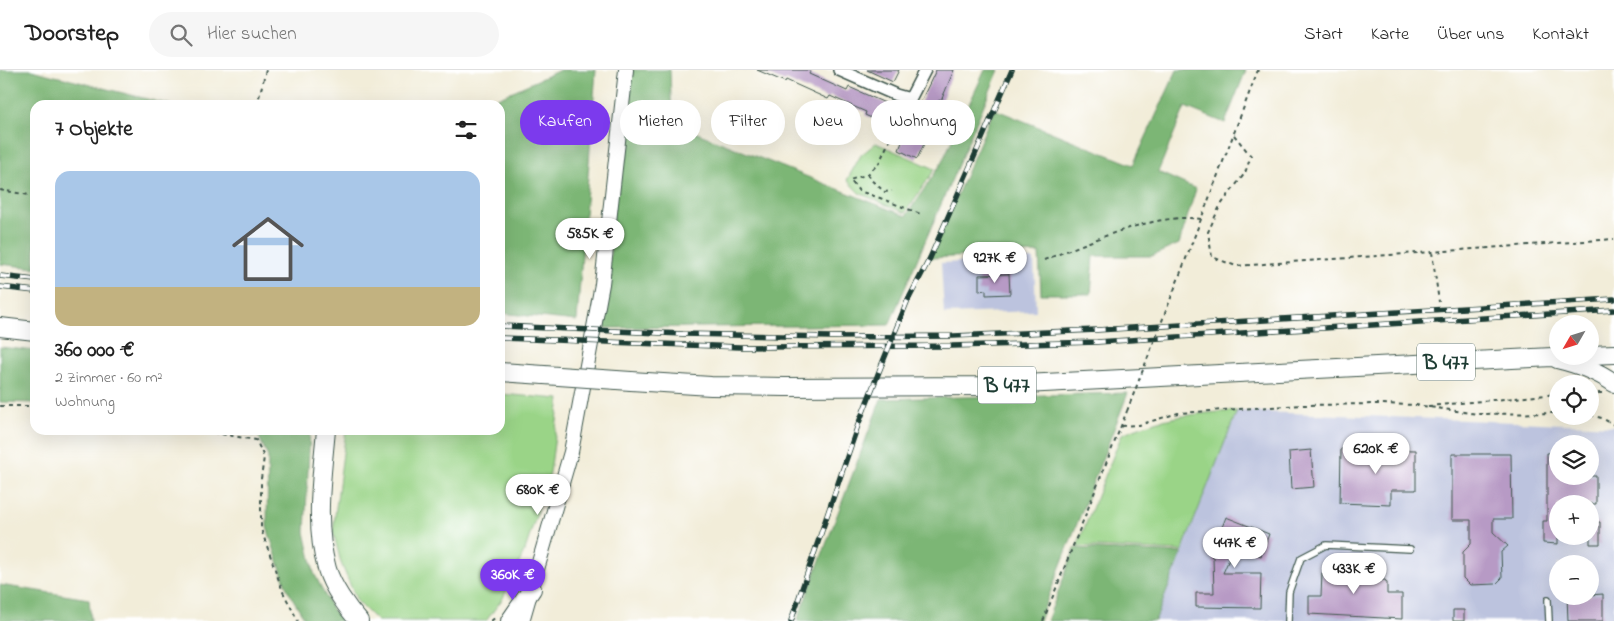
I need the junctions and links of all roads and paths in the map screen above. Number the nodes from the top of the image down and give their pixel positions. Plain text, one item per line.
1 (266, 70) edge
2 (626, 70) edge
3 (839, 70) edge
4 (925, 70) edge
5 (1258, 70) edge
6 (910, 99) junction
7 (258, 100) edge
8 (1234, 136) junction
9 (868, 174) junction
10 (0, 190) edge
11 (892, 191) dead end
12 (30, 195) edge
13 (923, 215) dead end
14 (1201, 219) junction
15 (1614, 239) edge
16 (1432, 252) junction
17 (1044, 260) dead end
18 (1439, 302) dead end
19 (0, 327) edge
20 (30, 330) edge
21 (1614, 354) edge
22 (1599, 355) edge
23 (1549, 358) edge
24 (1582, 365) edge
25 (505, 372) edge
26 (1614, 383) edge
27 (1549, 395) edge
28 (0, 406) edge
29 (30, 406) edge
30 (1423, 406) junction
31 (1549, 413) edge
32 (1599, 417) edge
33 (1614, 425) edge
34 (1121, 426) junction
35 (227, 435) edge
36 (326, 435) edge
37 (1410, 549) dead end
38 (532, 589) junction
39 (1548, 600) dead end
40 (506, 616) edge
41 (298, 621) edge
42 (360, 621) edge
43 (491, 621) edge
44 (522, 621) edge
45 (1043, 621) edge
46 (1288, 621) edge
47 (1549, 621) edge

1 - 7 path
2 - 38 street
3 - 6 street
4 - 6 street
5 - 8 path
6 - 9 path
8 - 14 path
8 - 16 path
9 - 11 path
9 - 13 path
10 - 12 path
14 - 17 path
14 - 34 path, bridge
15 - 16 path
16 - 18 path
19 - 20 main road
21 - 22 main road
23 - 25 main road, B 477, bridge
24 - 26 main road
27 - 30 path
28 - 29 path
30 - 31 path
30 - 34 path
32 - 33 path
34 - 45 path
35 - 41 path
36 - 42 main road
37 - 46 lane
38 - 40 main road
38 - 44 street
39 - 47 lane
40 - 43 path

